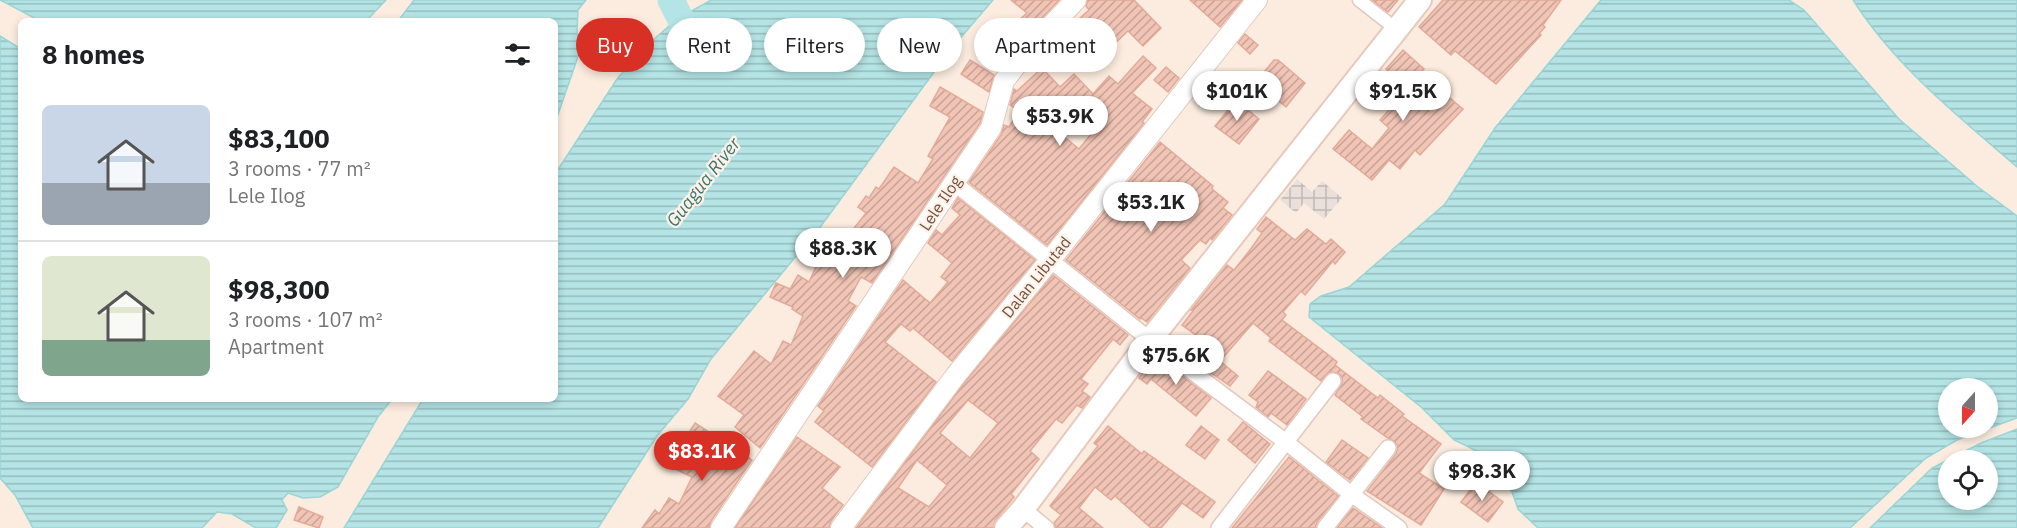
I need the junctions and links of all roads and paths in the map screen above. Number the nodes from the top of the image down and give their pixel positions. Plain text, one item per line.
1 (1076, 0) edge
2 (1257, 0) edge
3 (1359, 0) edge
4 (1420, 0) edge
5 (1395, 29) junction
6 (953, 182) junction
7 (1051, 259) junction
8 (1150, 340) junction
9 (1333, 381) dead end
10 (1286, 442) junction
11 (1388, 448) dead end
12 (1352, 494) junction
13 (1023, 509) junction
14 (721, 528) edge
15 (842, 528) edge
16 (1006, 528) edge
17 (1046, 528) edge
18 (1219, 528) edge
19 (1325, 528) edge
20 (1398, 528) edge

1 - 6 street, Lele Ilog
2 - 7 street, Dalan Libutad
3 - 5 street
4 - 5 main road
5 - 8 main road
6 - 7 street
6 - 14 street, Lele Ilog
7 - 8 street
7 - 15 street, Dalan Libutad
8 - 10 street
8 - 13 main road
9 - 10 street
10 - 12 street
10 - 18 street
11 - 12 street
12 - 19 street
12 - 20 street
13 - 16 main road
13 - 17 street

